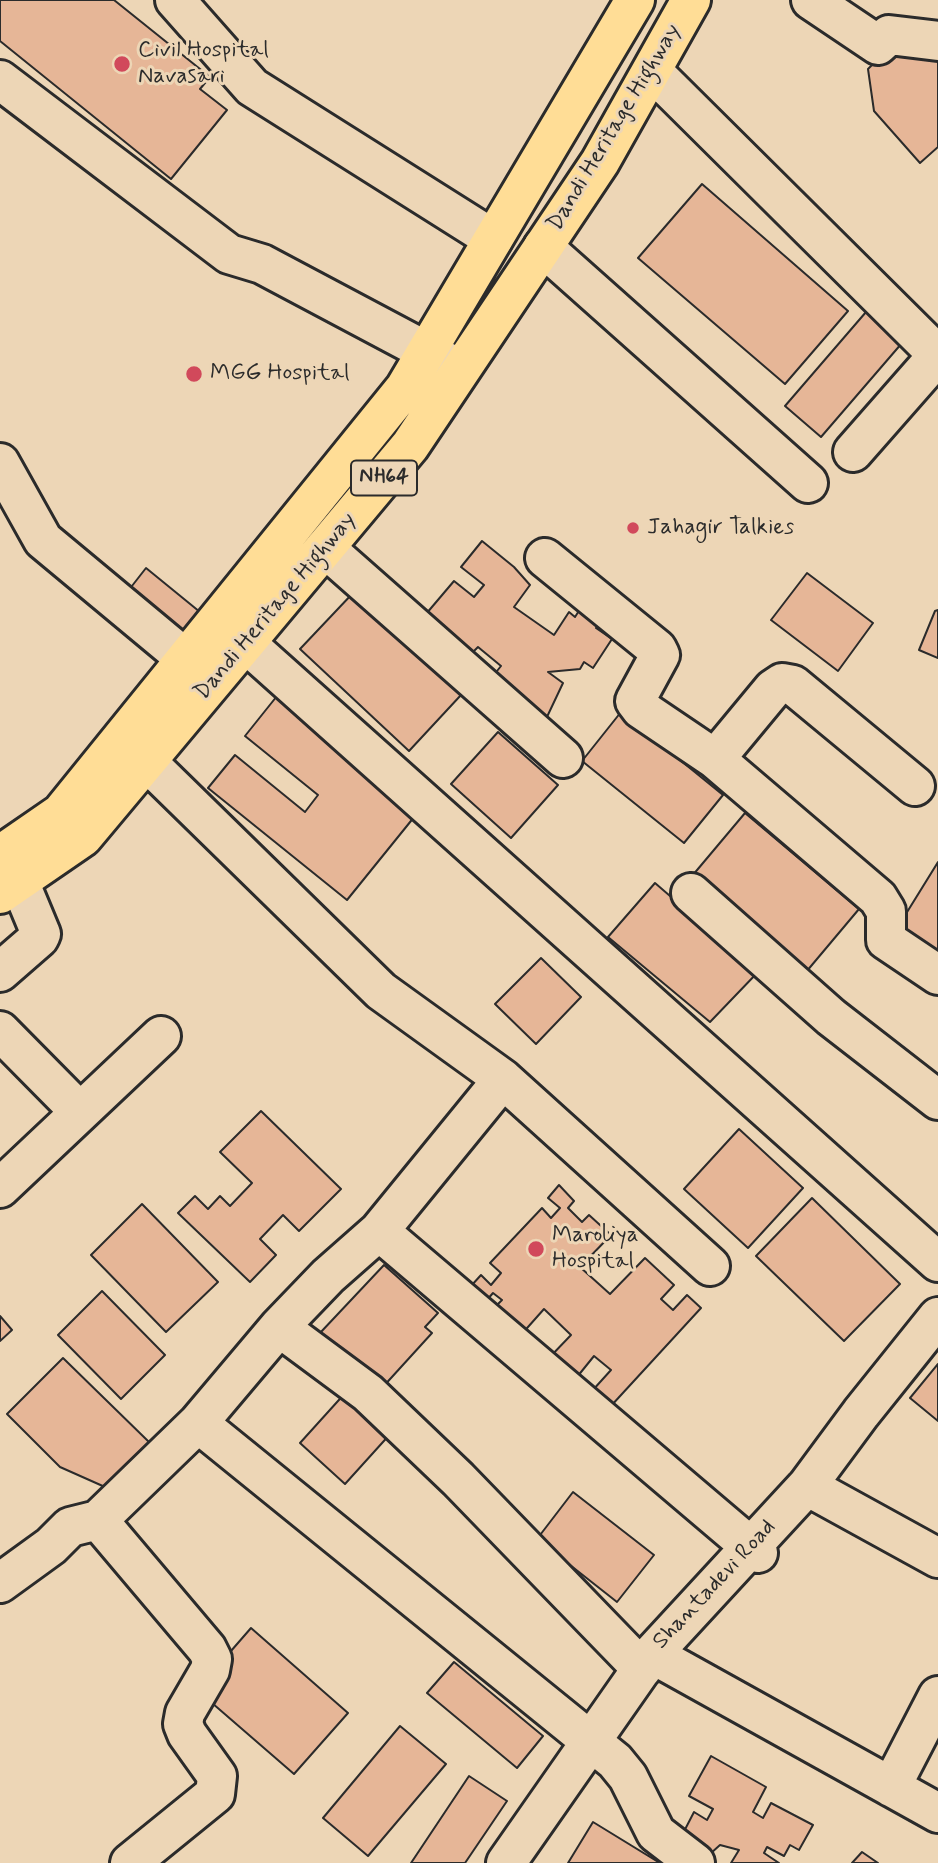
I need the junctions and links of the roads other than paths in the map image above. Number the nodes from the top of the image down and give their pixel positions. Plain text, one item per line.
1 (175, 0) edge
2 (635, 0) edge
3 (691, 0) edge
4 (811, 0) edge
5 (938, 41) edge
6 (652, 71) junction
7 (0, 80) edge
8 (493, 239) junction
9 (543, 247) junction
10 (428, 351) junction
11 (461, 370) junction
12 (853, 452) dead end
13 (0, 463) edge
14 (808, 483) dead end
15 (325, 548) junction
16 (545, 558) dead end
17 (232, 631) junction
18 (186, 659) junction
19 (563, 758) dead end
20 (715, 759) junction
21 (147, 762) junction
22 (915, 786) dead end
23 (72, 825) junction
24 (6, 877) edge
25 (691, 893) dead end
26 (0, 972) edge
27 (938, 975) edge
28 (0, 1031) edge
29 (161, 1036) dead end
30 (503, 1079) junction
31 (938, 1100) edge
32 (80, 1112) junction
33 (0, 1188) edge
34 (379, 1231) junction
35 (938, 1262) edge
36 (710, 1266) dead end
37 (938, 1317) edge
38 (279, 1327) junction
39 (198, 1423) junction
40 (807, 1486) junction
41 (98, 1520) junction
42 (755, 1549) junction
43 (938, 1558) edge
44 (0, 1583) edge
45 (647, 1662) junction
46 (938, 1696) edge
47 (590, 1743) junction
48 (891, 1787) junction
49 (938, 1813) edge
50 (130, 1863) edge
51 (506, 1863) edge
52 (695, 1863) edge

1 - 8 street
2 - 8 highway, Dandi Heritage Highway / NH64
3 - 6 highway, Dandi Heritage Highway / NH64
4 - 5 street
6 - 9 highway, Dandi Heritage Highway / NH64
6 - 12 street
7 - 10 street
8 - 10 highway, Dandi Heritage Highway / NH64
9 - 11 highway, Dandi Heritage Highway / NH64
9 - 14 street
10 - 11 street
10 - 17 highway, Dandi Heritage Highway / NH64
11 - 15 highway, Dandi Heritage Highway / NH64
13 - 18 street
15 - 17 highway, Dandi Heritage Highway / NH64
15 - 19 street
16 - 20 street
17 - 18 highway, Dandi Heritage Highway / NH64
17 - 21 highway, Dandi Heritage Highway / NH64
17 - 35 street
18 - 23 highway, Dandi Heritage Highway / NH64
20 - 22 street
20 - 27 street
21 - 23 highway, Dandi Heritage Highway / NH64
21 - 30 street
23 - 24 highway, Dandi Heritage Highway / NH64
24 - 26 street
25 - 31 street
28 - 32 street
29 - 32 street
30 - 34 street
30 - 36 street
32 - 33 street
34 - 38 street
34 - 42 street
37 - 40 street, Shantadevi Road
38 - 39 street
38 - 45 street
39 - 41 street
39 - 47 street
40 - 42 street, Shantadevi Road
40 - 43 street
41 - 44 street
41 - 50 street
42 - 45 street, Shantadevi Road
45 - 47 street, Shantadevi Road
45 - 48 street
46 - 48 street
47 - 51 street, Shantadevi Road
47 - 52 street
48 - 49 street

